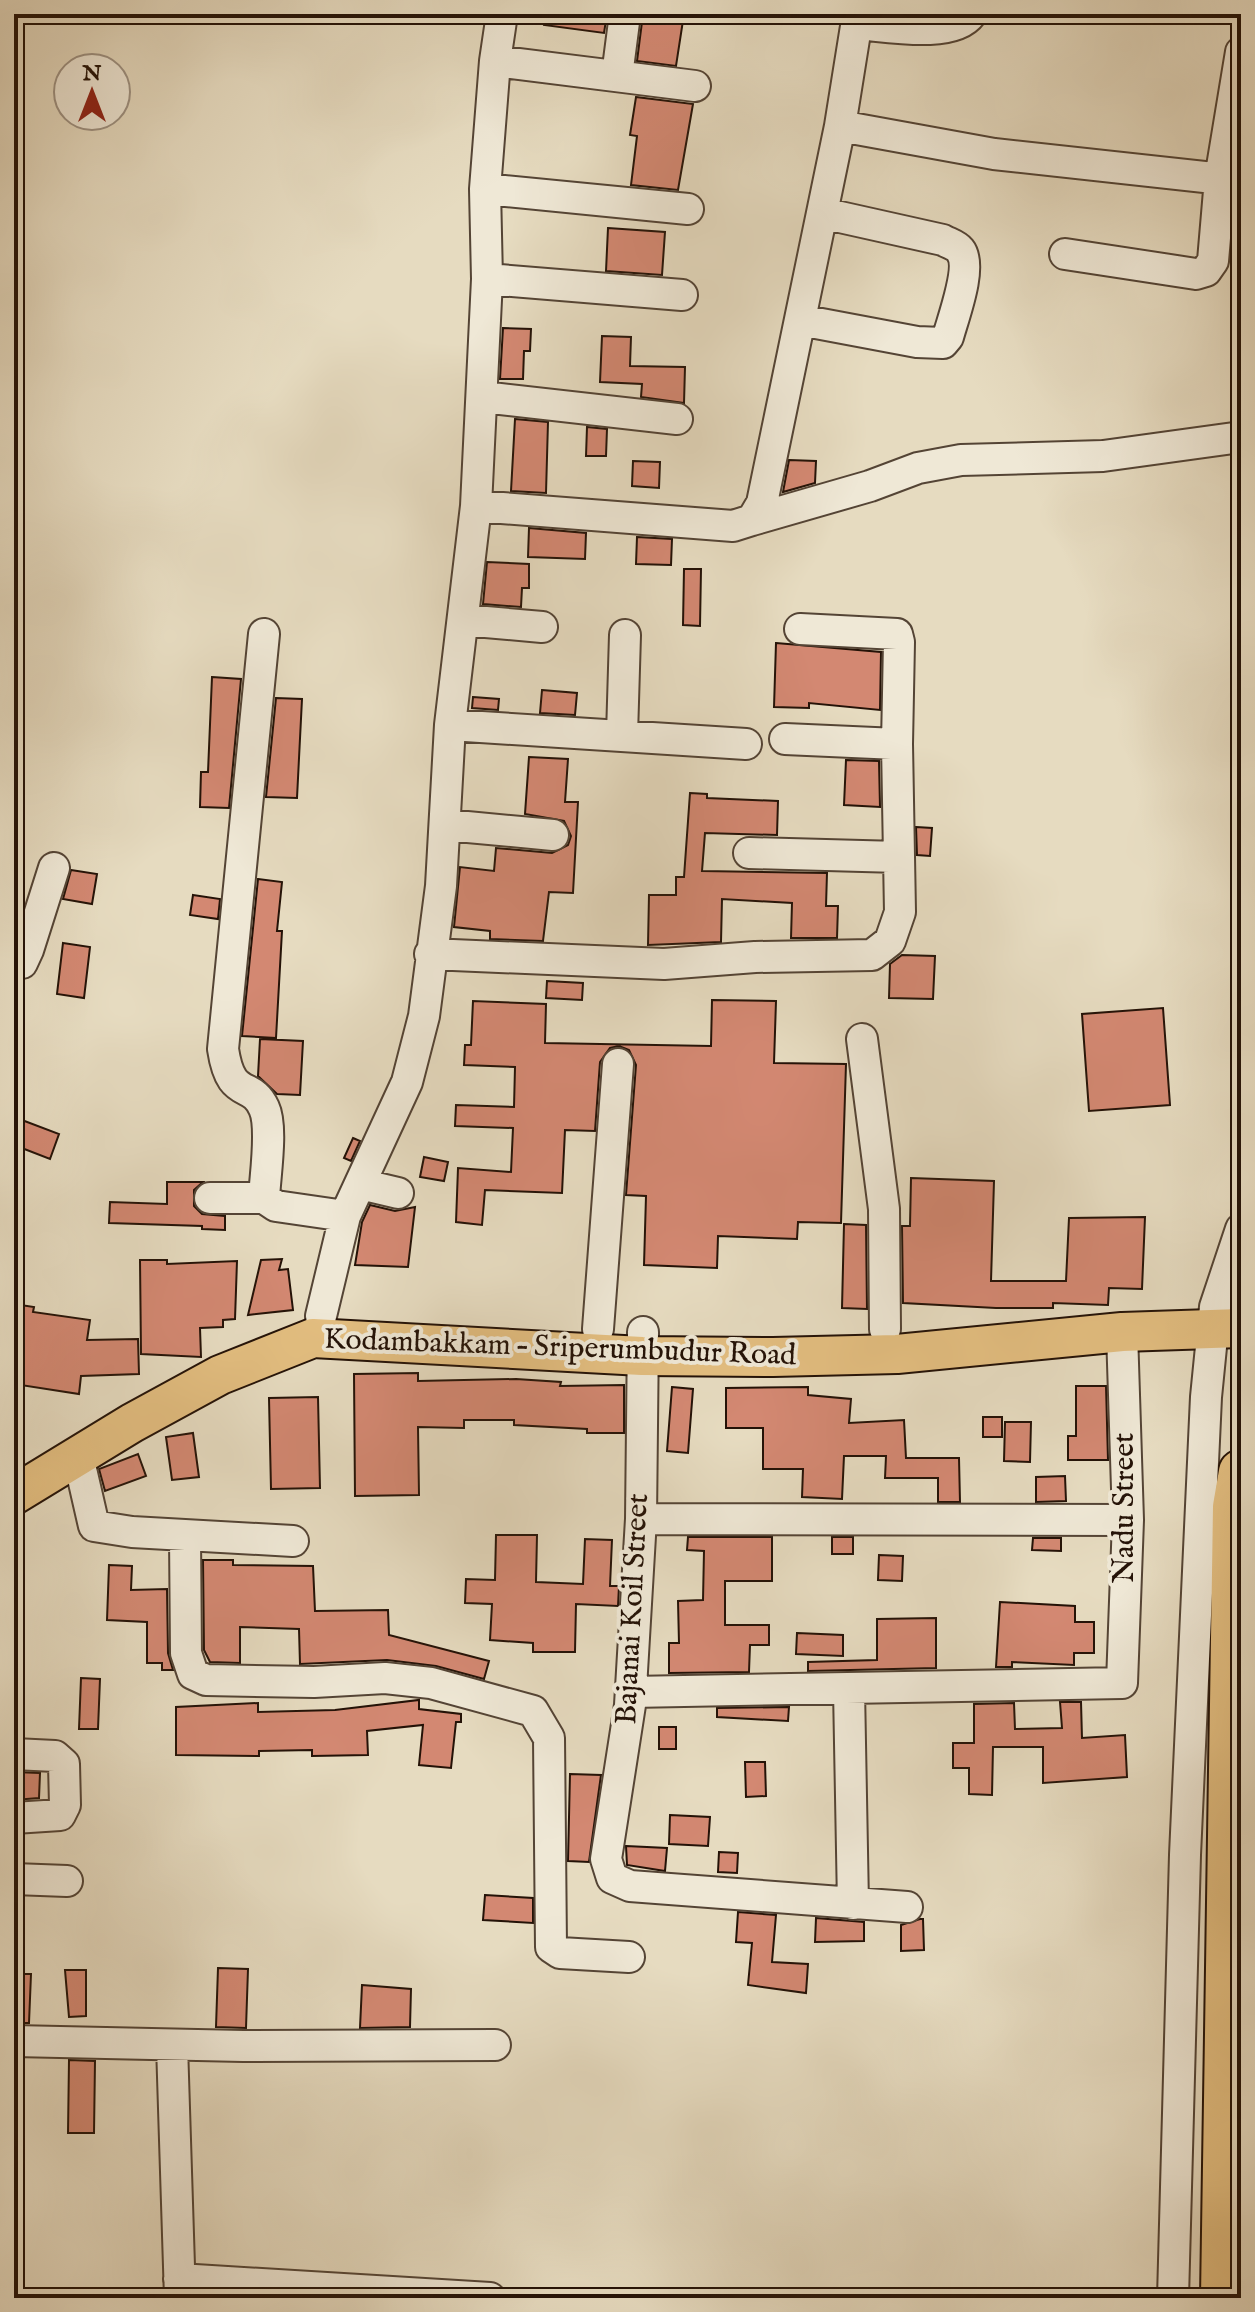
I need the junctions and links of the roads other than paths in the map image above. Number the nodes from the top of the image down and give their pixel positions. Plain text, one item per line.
1 (502, 14) edge
2 (625, 14) edge
3 (971, 14) edge
4 (857, 19) edge
5 (1241, 52) edge
6 (495, 61) junction
7 (617, 76) junction
8 (695, 86) dead end
9 (840, 126) junction
10 (1230, 180) edge
11 (485, 189) junction
12 (688, 209) dead end
13 (822, 213) junction
14 (1065, 254) dead end
15 (487, 279) junction
16 (682, 295) dead end
17 (800, 320) junction
18 (483, 397) junction
19 (677, 419) dead end
20 (1241, 437) edge
21 (476, 506) junction
22 (752, 520) junction
23 (463, 620) junction
24 (542, 627) dead end
25 (800, 629) dead end
26 (264, 634) dead end
27 (625, 635) dead end
28 (450, 725) junction
29 (622, 735) junction
30 (785, 739) dead end
31 (746, 744) dead end
32 (897, 744) junction
33 (446, 825) junction
34 (553, 835) dead end
35 (749, 853) dead end
36 (899, 857) junction
37 (54, 868) dead end
38 (430, 954) junction
39 (14, 964) edge
40 (862, 1039) dead end
41 (618, 1064) dead end
42 (360, 1184) junction
43 (398, 1193) dead end
44 (210, 1198) dead end
45 (264, 1198) junction
46 (345, 1216) junction
47 (1241, 1229) edge
48 (321, 1316) junction
49 (1228, 1318) edge
50 (598, 1329) junction
51 (885, 1329) junction
52 (1122, 1332) junction
53 (642, 1344) junction
54 (78, 1456) junction
55 (19, 1476) edge
56 (1238, 1490) edge
57 (641, 1519) junction
58 (1128, 1520) junction
59 (185, 1536) junction
60 (293, 1541) dead end
61 (849, 1689) junction
62 (631, 1692) junction
63 (14, 1754) edge
64 (14, 1818) edge
65 (14, 1879) edge
66 (67, 1881) dead end
67 (853, 1904) junction
68 (907, 1907) dead end
69 (629, 1957) dead end
70 (14, 2041) edge
71 (172, 2045) junction
72 (495, 2045) dead end
73 (180, 2288) edge
74 (490, 2298) edge
75 (1173, 2298) edge
76 (1223, 2298) edge

1 - 6 street
2 - 7 street
3 - 4 street
4 - 9 street
5 - 10 street
6 - 7 street
6 - 11 street
7 - 8 street
9 - 10 street
9 - 13 street
10 - 14 street
11 - 12 street
11 - 15 street
13 - 17 street
13 - 17 street
15 - 16 street
15 - 18 street
17 - 22 street
18 - 19 street
18 - 21 street
20 - 22 street
21 - 22 street
21 - 23 street
23 - 24 street
23 - 28 street
25 - 32 street
26 - 45 street
27 - 29 street
28 - 29 street
28 - 33 street
29 - 31 street
30 - 32 street
32 - 36 street
33 - 34 street
33 - 38 street
35 - 36 street
36 - 38 street
37 - 39 street
38 - 42 street
40 - 51 street
41 - 50 street
42 - 43 street
42 - 46 street
44 - 45 street
45 - 46 street
46 - 48 street
47 - 49 street
48 - 50 main road, Kodambakkam – Sriperumbudur Road
48 - 55 main road, Kodambakkam – Sriperumbudur Road
49 - 51 main road, Kodambakkam – Sriperumbudur Road
49 - 52 main road, Kodambakkam – Sriperumbudur Road
49 - 75 street
50 - 53 main road, Kodambakkam – Sriperumbudur Road
51 - 53 main road, Kodambakkam – Sriperumbudur Road
52 - 53 main road, Kodambakkam – Sriperumbudur Road
52 - 58 street, Nadu Street
53 - 54 main road, Kodambakkam – Sriperumbudur Road
53 - 57 street, Bajanai Koil Street
54 - 55 main road, Kodambakkam – Sriperumbudur Road
54 - 59 street
56 - 76 highway
57 - 58 street
57 - 62 street, Bajanai Koil Street
58 - 61 street, Nadu Street
59 - 60 street
59 - 69 street
61 - 62 street
61 - 67 street
62 - 67 street, Bajanai Koil Street
63 - 64 street
65 - 66 street
67 - 68 street
70 - 71 street
71 - 72 street
71 - 73 street
73 - 74 street

